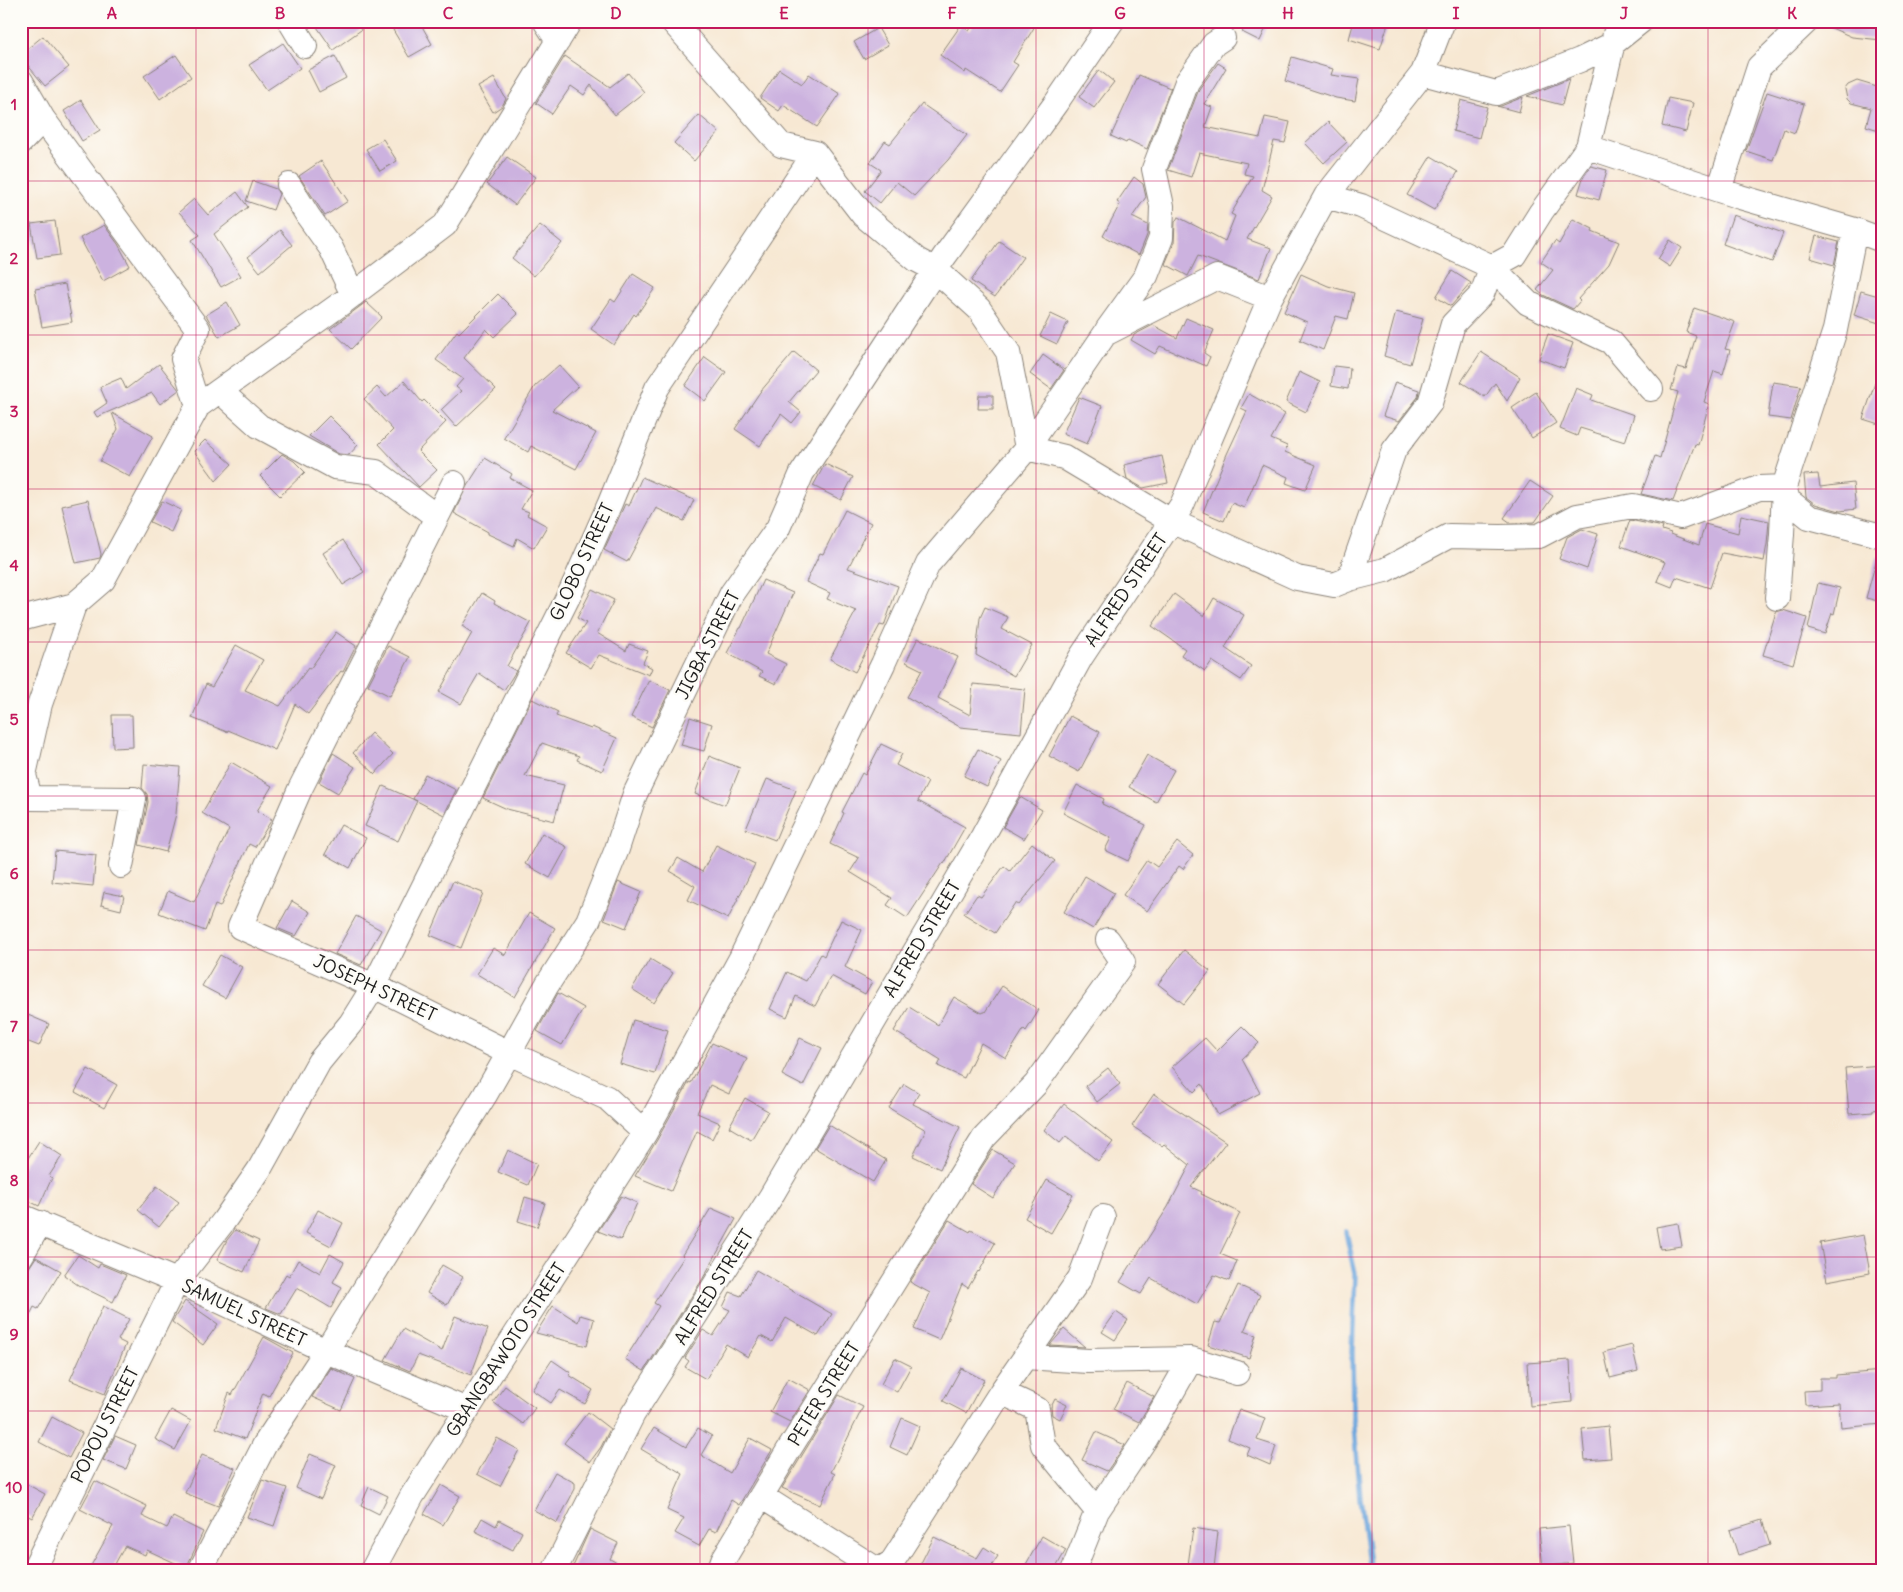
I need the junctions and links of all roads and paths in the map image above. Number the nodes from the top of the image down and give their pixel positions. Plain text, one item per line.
1 (290, 21) edge
2 (545, 21) edge
3 (672, 21) edge
4 (1112, 21) edge
5 (1443, 21) edge
6 (1618, 21) edge
7 (1640, 21) edge
8 (1807, 21) edge
9 (564, 31) edge
10 (1223, 38) dead end
11 (1612, 45) junction
12 (305, 46) dead end
13 (1423, 73) junction
14 (21, 82) edge
15 (43, 119) junction
16 (21, 142) edge
17 (1588, 147) junction
18 (815, 153) junction
19 (289, 185) dead end
20 (1719, 190) junction
21 (1326, 196) junction
22 (1855, 230) junction
23 (1882, 240) edge
24 (940, 263) junction
25 (1492, 268) junction
26 (353, 295) junction
27 (1270, 298) junction
28 (1105, 334) junction
29 (1651, 389) dead end
30 (220, 391) junction
31 (198, 406) junction
32 (1027, 448) junction
33 (454, 483) dead end
34 (1784, 487) junction
35 (437, 516) junction
36 (1171, 521) junction
37 (1882, 536) edge
38 (1349, 579) junction
39 (1777, 598) dead end
40 (74, 605) junction
41 (21, 619) edge
42 (121, 866) dead end
43 (1108, 940) dead end
44 (374, 986) junction
45 (509, 1053) junction
46 (645, 1133) junction
47 (1103, 1217) dead end
48 (31, 1220) edge
49 (21, 1256) edge
50 (177, 1280) junction
51 (326, 1352) junction
52 (1025, 1357) junction
53 (1191, 1359) junction
54 (1238, 1373) dead end
55 (1001, 1392) junction
56 (467, 1410) junction
57 (761, 1496) junction
58 (1097, 1511) junction
59 (33, 1571) edge
60 (200, 1571) edge
61 (372, 1571) edge
62 (554, 1571) edge
63 (719, 1571) edge
64 (878, 1571) edge
65 (1074, 1571) edge

1 - 12 street
2 - 9 street
3 - 18 street
4 - 24 street, JIGBA STREET
5 - 13 street, ALFRED STREET
6 - 11 street
7 - 11 street
8 - 20 street
9 - 26 street
10 - 28 street, GBANGBAWOTO STREET
11 - 13 street
11 - 17 street
13 - 21 street, ALFRED STREET
14 - 15 street
15 - 16 street
15 - 31 street
17 - 20 street
17 - 25 street
18 - 24 street
18 - 44 street, GLOBO STREET
19 - 26 street
20 - 22 street
21 - 25 street
21 - 27 street, ALFRED STREET
22 - 23 street
22 - 34 street
24 - 32 street
24 - 45 street, JIGBA STREET
25 - 29 street
25 - 38 street
26 - 30 street
27 - 28 street
27 - 36 street, ALFRED STREET
28 - 32 street, GBANGBAWOTO STREET
30 - 31 street
30 - 35 street
31 - 40 street
32 - 36 street
32 - 46 street, GBANGBAWOTO STREET
33 - 35 street
34 - 37 street
34 - 38 street
34 - 39 street
35 - 44 street, JOSEPH STREET
36 - 38 street
36 - 62 street, ALFRED STREET
40 - 41 street
40 - 42 street
43 - 57 street, PETER STREET
44 - 45 street, JOSEPH STREET
44 - 50 street, GLOBO STREET
45 - 46 street, JOSEPH STREET
45 - 51 street, JIGBA STREET
46 - 56 street, GBANGBAWOTO STREET
47 - 52 street
48 - 49 street
48 - 50 street, SAMUEL STREET
50 - 51 street, SAMUEL STREET
50 - 59 street, POPOU STREET
51 - 56 street, SAMUEL STREET
51 - 60 street, JIGBA STREET
52 - 53 street
52 - 55 street
53 - 54 street
53 - 58 street
55 - 58 street
55 - 64 street
56 - 61 street, GBANGBAWOTO STREET
57 - 63 street, PETER STREET
57 - 64 street
58 - 65 street

